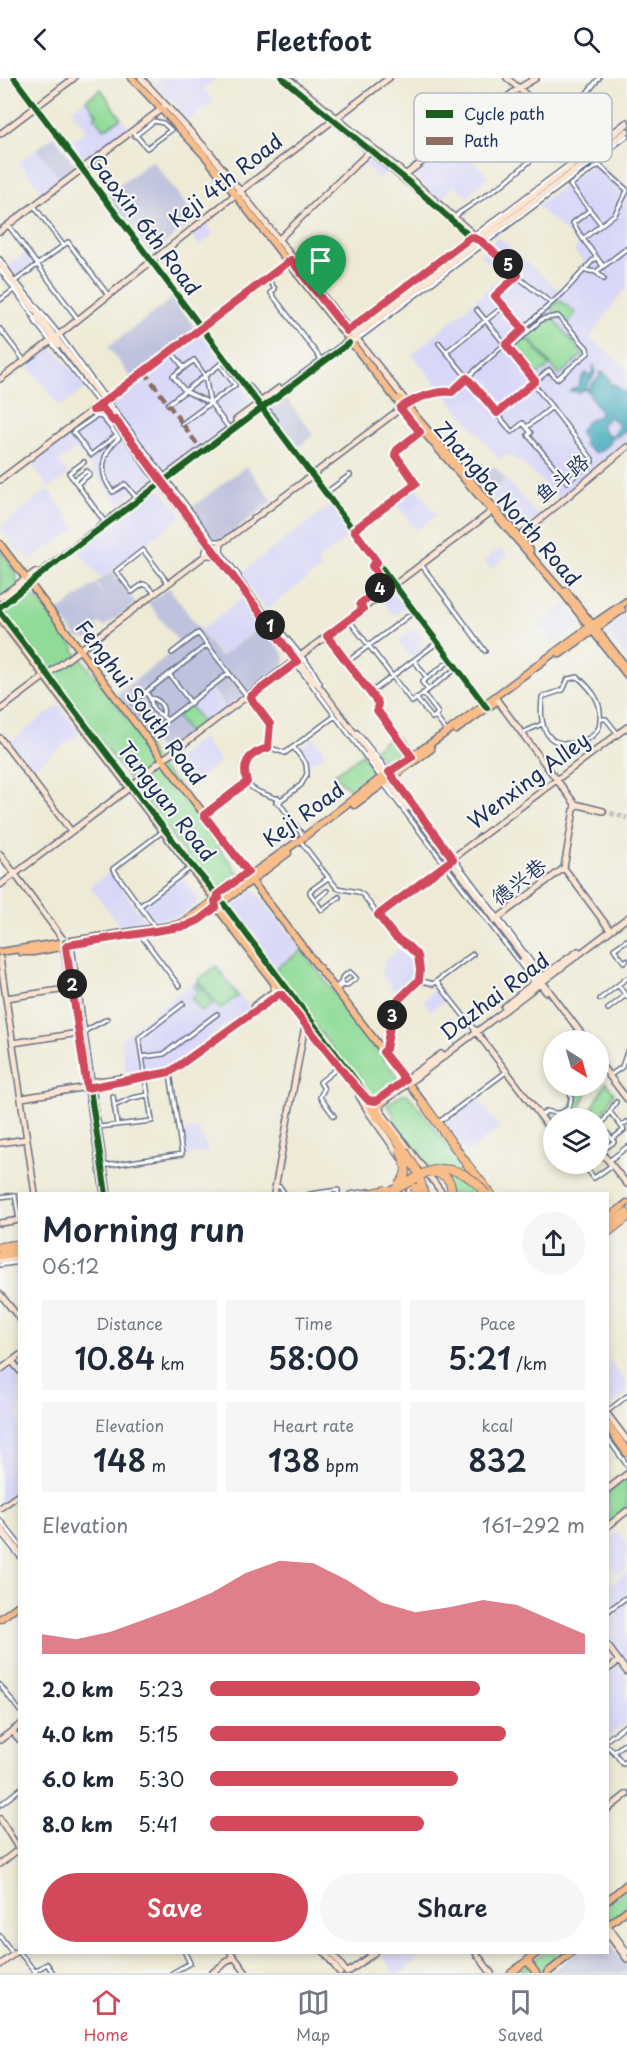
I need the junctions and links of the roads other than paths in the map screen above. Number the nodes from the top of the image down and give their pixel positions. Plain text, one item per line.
1 (14, 78) edge
2 (74, 78) edge
3 (131, 78) edge
4 (139, 78) edge
5 (282, 78) edge
6 (387, 78) edge
7 (507, 78) edge
8 (536, 78) edge
9 (599, 78) edge
10 (291, 79) edge
11 (519, 88) junction
12 (512, 93) edge
13 (525, 93) edge
14 (587, 93) edge
15 (36, 107) junction
16 (162, 108) junction
17 (333, 119) junction
18 (627, 123) edge
19 (627, 131) edge
20 (134, 133) junction
21 (0, 134) edge
22 (612, 135) edge
23 (627, 136) edge
24 (612, 142) edge
25 (612, 148) edge
26 (370, 151) junction
27 (422, 162) edge
28 (529, 162) edge
29 (577, 162) edge
30 (584, 162) edge
31 (594, 162) edge
32 (82, 169) junction
33 (404, 176) junction
34 (568, 183) junction
35 (627, 190) edge
36 (236, 192) junction
37 (34, 206) junction
38 (590, 210) junction
39 (455, 217) junction
40 (8, 225) junction
41 (601, 225) junction
42 (0, 231) edge
43 (477, 239) junction
44 (583, 239) junction
45 (278, 240) junction
46 (63, 245) junction
47 (626, 249) edge
48 (596, 257) junction
49 (151, 260) junction
50 (290, 261) junction
51 (0, 265) edge
52 (38, 265) junction
53 (603, 266) junction
54 (584, 270) junction
55 (596, 272) junction
56 (518, 275) junction
57 (267, 278) junction
58 (604, 279) dead end
59 (15, 285) junction
60 (108, 294) junction
61 (0, 300) edge
62 (551, 304) junction
63 (504, 306) junction
64 (477, 310) dead end
65 (77, 318) junction
66 (485, 320) junction
67 (202, 328) junction
68 (0, 329) edge
69 (523, 329) junction
70 (54, 337) junction
71 (350, 337) junction
72 (439, 343) dead end
73 (506, 345) junction
74 (509, 349) junction
75 (171, 351) junction
76 (446, 352) junction
77 (320, 358) junction
78 (23, 359) junction
79 (224, 362) junction
80 (184, 368) junction
81 (205, 376) junction
82 (0, 378) edge
83 (467, 378) junction
84 (534, 382) junction
85 (185, 391) junction
86 (113, 394) junction
87 (103, 402) junction
88 (210, 403) junction
89 (168, 404) dead end
90 (260, 404) junction
91 (404, 406) junction
92 (552, 407) junction
93 (93, 410) junction
94 (497, 413) junction
95 (114, 420) junction
96 (108, 424) junction
97 (182, 424) dead end
98 (229, 428) junction
99 (527, 428) junction
100 (421, 432) junction
101 (117, 435) junction
102 (627, 447) edge
103 (84, 462) dead end
104 (580, 471) junction
105 (313, 474) junction
106 (350, 475) dead end
107 (161, 478) junction
108 (0, 480) edge
109 (588, 480) junction
110 (327, 492) junction
111 (135, 496) junction
112 (494, 512) junction
113 (104, 520) junction
114 (355, 530) junction
115 (519, 537) junction
116 (225, 540) junction
117 (0, 544) edge
118 (214, 548) junction
119 (202, 557) junction
120 (377, 562) junction
121 (423, 567) junction
122 (27, 580) junction
123 (168, 583) junction
124 (396, 585) junction
125 (155, 593) junction
126 (0, 597) edge
127 (627, 601) edge
128 (0, 604) edge
129 (627, 606) edge
130 (363, 609) junction
131 (415, 612) junction
132 (0, 618) edge
133 (350, 621) junction
134 (592, 628) junction
135 (328, 637) junction
136 (438, 642) junction
137 (207, 645) junction
138 (369, 645) junction
139 (80, 650) junction
140 (485, 651) dead end
141 (172, 653) dead end
142 (452, 659) junction
143 (298, 660) junction
144 (414, 660) junction
145 (347, 662) junction
146 (627, 668) edge
147 (453, 671) dead end
148 (229, 673) junction
149 (169, 674) junction
150 (627, 675) edge
151 (45, 676) junction
152 (392, 676) junction
153 (427, 678) junction
154 (428, 690) junction
155 (146, 692) junction
156 (370, 693) junction
157 (423, 693) junction
158 (249, 696) junction
159 (150, 698) junction
160 (416, 698) junction
161 (497, 700) junction
162 (191, 703) junction
163 (487, 705) junction
164 (0, 710) edge
165 (163, 715) junction
166 (336, 715) junction
167 (144, 716) junction
168 (435, 716) junction
169 (600, 719) junction
170 (167, 720) junction
171 (135, 723) junction
172 (542, 724) junction
173 (627, 727) edge
174 (447, 732) junction
175 (522, 734) junction
176 (618, 734) junction
177 (0, 738) edge
178 (268, 748) junction
179 (294, 748) junction
180 (412, 757) junction
181 (163, 761) junction
182 (386, 778) junction
183 (557, 780) junction
184 (247, 782) junction
185 (129, 788) junction
186 (279, 801) junction
187 (575, 804) junction
188 (603, 811) tunnel mouth
189 (204, 815) junction
190 (70, 831) junction
191 (162, 832) junction
192 (303, 840) junction
193 (0, 854) edge
194 (449, 861) junction
195 (190, 868) junction
196 (564, 868) junction
197 (15, 874) junction
198 (328, 878) junction
199 (251, 879) junction
200 (0, 885) edge
201 (327, 891) dead end
202 (339, 897) dead end
203 (315, 901) junction
204 (217, 904) junction
205 (140, 906) junction
206 (378, 915) junction
207 (627, 917) edge
208 (496, 920) junction
209 (156, 928) junction
210 (609, 929) junction
211 (140, 934) junction
212 (627, 940) edge
213 (67, 945) junction
214 (473, 954) dead end
215 (0, 955) edge
216 (627, 960) edge
217 (627, 978) edge
218 (419, 980) junction
219 (539, 981) junction
220 (437, 982) junction
221 (618, 985) junction
222 (179, 986) dead end
223 (71, 988) junction
224 (280, 989) junction
225 (335, 989) junction
226 (626, 996) edge
227 (6, 998) junction
228 (600, 999) dead end
229 (183, 1004) dead end
230 (608, 1009) dead end
231 (8, 1011) junction
232 (0, 1013) edge
233 (217, 1014) dead end
234 (107, 1020) dead end
235 (311, 1026) junction
236 (475, 1030) junction
237 (577, 1030) edge
238 (80, 1032) junction
239 (13, 1043) junction
240 (383, 1052) junction
241 (627, 1052) edge
242 (142, 1057) junction
243 (339, 1067) junction
244 (506, 1071) junction
245 (609, 1071) edge
246 (170, 1072) junction
247 (609, 1074) edge
248 (612, 1074) junction
249 (144, 1076) junction
250 (349, 1079) junction
251 (406, 1082) junction
252 (89, 1085) junction
253 (627, 1094) edge
254 (148, 1095) junction
255 (113, 1096) dead end
256 (363, 1096) junction
257 (572, 1096) edge
258 (22, 1098) junction
259 (627, 1099) edge
260 (382, 1102) joint
261 (616, 1102) dead end
262 (423, 1103) joint
263 (114, 1106) junction
264 (610, 1112) joint
265 (334, 1116) dead end
266 (540, 1116) junction
267 (543, 1120) edge
268 (627, 1122) edge
269 (438, 1123) junction
270 (117, 1124) junction
271 (621, 1126) junction
272 (97, 1127) junction
273 (609, 1135) edge
274 (27, 1139) junction
275 (612, 1139) junction
276 (0, 1143) edge
277 (609, 1145) edge
278 (627, 1147) edge
279 (404, 1148) junction
280 (609, 1161) edge
281 (611, 1163) junction
282 (102, 1166) junction
283 (410, 1172) junction
284 (426, 1175) junction
285 (627, 1184) edge
286 (275, 1185) junction
287 (396, 1191) edge
288 (35, 1192) edge
289 (105, 1192) edge
290 (105, 1192) edge
291 (274, 1192) edge
292 (284, 1192) edge
293 (324, 1192) edge
294 (338, 1192) edge
295 (377, 1192) edge
296 (381, 1192) edge
297 (385, 1192) edge
298 (389, 1192) edge
299 (402, 1192) edge
300 (411, 1192) edge
301 (411, 1192) edge
302 (425, 1192) edge
303 (441, 1192) edge
304 (451, 1192) edge
305 (486, 1192) edge
306 (486, 1192) edge
307 (486, 1192) edge
308 (486, 1192) edge
309 (0, 1197) edge
310 (627, 1203) edge
311 (18, 1214) edge
312 (626, 1216) edge
313 (609, 1217) edge
314 (18, 1220) edge
315 (0, 1223) edge
316 (609, 1228) edge
317 (609, 1228) edge
318 (18, 1243) edge
319 (0, 1246) edge
320 (18, 1250) edge
321 (0, 1253) edge
322 (18, 1260) edge
323 (0, 1263) edge
324 (0, 1294) edge
325 (18, 1316) edge
326 (18, 1356) edge
327 (12, 1361) junction
328 (18, 1368) edge
329 (0, 1370) edge
330 (627, 1396) edge
331 (609, 1414) edge
332 (609, 1416) edge
333 (609, 1417) edge
334 (609, 1429) edge
335 (609, 1439) edge
336 (627, 1440) edge
337 (627, 1445) edge
338 (627, 1454) edge
339 (627, 1465) edge
340 (627, 1474) edge
341 (609, 1488) edge
342 (18, 1495) edge
343 (0, 1508) edge
344 (627, 1511) edge
345 (609, 1525) edge
346 (0, 1526) edge
347 (18, 1548) edge
348 (627, 1597) edge
349 (18, 1604) edge
350 (609, 1610) edge
351 (0, 1617) edge
352 (609, 1647) edge
353 (618, 1660) junction
354 (609, 1667) edge
355 (627, 1672) edge
356 (0, 1685) edge
357 (18, 1708) edge
358 (627, 1724) edge
359 (18, 1726) edge
360 (12, 1731) junction
361 (18, 1738) edge
362 (609, 1738) edge
363 (0, 1740) edge
364 (627, 1742) edge
365 (609, 1748) edge
366 (614, 1752) junction
367 (627, 1761) edge
368 (18, 1790) edge
369 (627, 1794) edge
370 (0, 1804) edge
371 (609, 1808) edge
372 (0, 1819) edge
373 (18, 1848) edge
374 (18, 1851) edge
375 (0, 1863) edge
376 (627, 1884) edge
377 (609, 1899) edge
378 (627, 1910) edge
379 (609, 1925) edge
380 (609, 1927) edge
381 (609, 1935) edge
382 (0, 1936) edge
383 (18, 1950) edge
384 (627, 1952) edge
385 (21, 1954) edge
386 (186, 1954) edge
387 (329, 1954) edge
388 (372, 1954) edge
389 (477, 1954) edge
390 (536, 1954) edge
391 (571, 1954) edge
392 (232, 1955) edge
393 (530, 1959) junction
394 (627, 1959) edge
395 (0, 1960) edge
396 (0, 1965) edge
397 (522, 1965) junction
398 (36, 1972) edge
399 (53, 1973) edge
400 (172, 1973) edge
401 (212, 1973) edge
402 (246, 1973) edge
403 (344, 1973) edge
404 (491, 1973) edge
405 (511, 1973) edge
406 (534, 1973) edge
407 (547, 1973) edge

1 - 15 street, Gaoxin 6th Road
2 - 15 street
3 - 16 main road, Zhangba North Road
4 - 16 main road, Zhangba North Road
5 - 17 street
6 - 17 street, Keji 4th Road
7 - 11 street
8 - 11 street
9 - 14 street
10 - 17 street
11 - 12 street
11 - 13 street
15 - 21 street
15 - 32 street, Gaoxin 6th Road
16 - 20 street
16 - 36 main road, Zhangba North Road
17 - 26 street
17 - 33 street
17 - 36 street, Keji 4th Road
18 - 22 street
19 - 24 street
20 - 20 street
20 - 32 street
23 - 25 street
26 - 33 street
26 - 45 street
27 - 33 street
28 - 39 street
29 - 43 street
30 - 43 street
31 - 34 street
32 - 37 street
32 - 49 street, Gaoxin 6th Road
33 - 39 street
33 - 43 street
34 - 35 street
34 - 38 street
34 - 43 street
35 - 41 street
36 - 45 main road, Zhangba North Road
36 - 49 street, Keji 4th Road
36 - 50 main road, Zhangba North Road
37 - 40 street
37 - 46 street
38 - 41 street
38 - 44 street
39 - 43 street
40 - 42 street
40 - 52 street
41 - 44 street
43 - 56 street
43 - 71 street
43 - 71 street
44 - 48 street
45 - 50 main road, Zhangba North Road
46 - 52 street
46 - 60 street
47 - 53 street
48 - 53 street
48 - 54 street
49 - 60 street, Keji 4th Road
49 - 67 street, Gaoxin 6th Road
50 - 57 street
50 - 71 main road, Zhangba North Road
51 - 59 street
52 - 59 street
52 - 65 street
53 - 55 street
54 - 55 street
54 - 62 street
55 - 58 street
56 - 62 street
56 - 63 street
57 - 67 street
57 - 77 street
59 - 61 street
59 - 70 street
60 - 65 street, Keji 4th Road
60 - 70 street, Keji 4th Road
62 - 69 street
63 - 66 street
63 - 69 street
64 - 66 street
65 - 70 street, Keji 4th Road
66 - 73 street
66 - 76 street
67 - 75 street
67 - 79 street, Gaoxin 6th Road
68 - 78 street
69 - 73 street
70 - 78 street, Keji 4th Road
70 - 82 street, Keji 4th Road
70 - 86 street
70 - 87 street
70 - 93 street
71 - 77 street
71 - 90 street
71 - 91 main road, Zhangba North Road
72 - 76 street
73 - 74 street
73 - 83 street
74 - 84 street
74 - 84 street
75 - 80 street
75 - 86 street
76 - 83 street
77 - 90 street
78 - 82 street, Keji 4th Road
79 - 81 street
79 - 88 street
79 - 90 street, Gaoxin 6th Road
80 - 81 street
80 - 85 street
81 - 85 street
81 - 88 street
83 - 91 street
83 - 94 street
84 - 92 street
84 - 94 street
85 - 88 street
85 - 89 street
86 - 87 street
86 - 107 street
87 - 93 street
87 - 95 street
87 - 107 street
88 - 97 street
88 - 98 street
90 - 98 street
90 - 105 street, Gaoxin 6th Road
91 - 100 main road, Zhangba North Road
91 - 105 street
91 - 112 main road, Zhangba North Road
92 - 99 street
92 - 104 street
93 - 95 street
93 - 108 street
94 - 99 street
95 - 96 street
95 - 107 street
96 - 101 street
96 - 101 street
98 - 107 street
99 - 104 street
100 - 112 main road, Zhangba North Road
100 - 114 street
101 - 111 street
102 - 109 street, 鱼斗路
103 - 113 street
104 - 109 street
105 - 110 street, Gaoxin 6th Road
105 - 114 street, Gaoxin 6th Road
105 - 116 street
106 - 110 street
107 - 111 street
107 - 116 street
107 - 118 street
107 - 119 street
107 - 122 street
109 - 115 street, 鱼斗路
110 - 114 street, Gaoxin 6th Road
111 - 113 street
112 - 115 main road, Zhangba North Road
112 - 121 street
112 - 124 street
112 - 134 main road, Zhangba North Road
113 - 122 street
114 - 120 street, Gaoxin 6th Road
114 - 124 street, Gaoxin 6th Road
115 - 134 main road, Zhangba North Road
116 - 118 street
116 - 143 street
117 - 122 main road, Fenghui South Road
118 - 119 street
118 - 143 street
119 - 123 street
119 - 143 street
120 - 124 street, Gaoxin 6th Road
120 - 130 street
121 - 124 street
121 - 140 street
122 - 126 street
122 - 128 street
122 - 139 main road, Fenghui South Road
123 - 125 street
123 - 125 street
124 - 130 street
124 - 131 street, Gaoxin 6th Road
124 - 133 street
124 - 142 street, Gaoxin 6th Road
125 - 139 street
127 - 134 main road
129 - 134 main road
130 - 133 street
131 - 136 street, Gaoxin 6th Road
131 - 138 street
132 - 151 main road, Tangyan Road
133 - 135 street
133 - 138 street
134 - 146 main road, Zhangba North Road
134 - 150 main road, Zhangba North Road
134 - 161 main road, Keji Road
134 - 163 main road, Keji Road
135 - 143 street
135 - 145 street
136 - 142 street, Gaoxin 6th Road
136 - 144 street
137 - 141 street
137 - 148 street
137 - 149 street
138 - 145 street
138 - 152 street
139 - 151 street
139 - 171 main road, Fenghui South Road
142 - 153 street
142 - 163 street, Gaoxin 6th Road
143 - 158 street
143 - 166 street
143 - 182 street
144 - 152 street
144 - 153 street
145 - 156 street
147 - 154 street
148 - 158 street
148 - 162 street
149 - 155 street
149 - 162 street
151 - 164 street
151 - 185 main road, Tangyan Road
152 - 156 street
152 - 160 street
153 - 154 street
154 - 157 street
155 - 159 street
155 - 167 street
156 - 180 street
157 - 160 street
157 - 168 street
158 - 178 street
158 - 181 street
159 - 165 street
159 - 165 street
160 - 168 street
161 - 163 main road, Keji Road
161 - 175 street
162 - 170 street
163 - 174 main road, Keji Road
163 - 182 main road, Keji Road
165 - 170 street
166 - 179 street
166 - 182 street
167 - 170 street
167 - 171 street
168 - 174 street
169 - 172 street
169 - 172 street
169 - 176 street
171 - 181 main road, Fenghui South Road
172 - 175 street
173 - 176 street, Wenxing Alley
174 - 180 main road, Keji Road
175 - 183 street
176 - 183 street, Wenxing Alley
177 - 190 street
178 - 179 street
178 - 184 street
179 - 186 street
180 - 182 main road, Keji Road
181 - 185 street
181 - 189 main road, Fenghui South Road
182 - 192 main road, Keji Road
182 - 194 street
183 - 187 street
183 - 194 street, Wenxing Alley
184 - 186 street
184 - 189 street
185 - 190 street
185 - 191 main road, Tangyan Road
186 - 192 street
187 - 188 street
187 - 196 street
189 - 199 main road, Fenghui South Road
190 - 197 street
191 - 195 main road, Tangyan Road
191 - 205 street
192 - 198 street
192 - 199 main road, Keji Road
193 - 197 street
194 - 206 street
194 - 208 street
194 - 219 street
195 - 204 main road, Tangyan Road
195 - 205 street
196 - 208 street, 德兴巷
196 - 210 street
197 - 200 street
197 - 213 street
198 - 203 street
198 - 206 street
199 - 204 main road, Keji Road
199 - 225 main road, Fenghui South Road
201 - 203 street
202 - 203 street
204 - 209 main road, Keji Road
204 - 211 main road, Keji Road
204 - 224 main road, Tangyan Road
205 - 209 street
206 - 218 street
207 - 210 street, Dazhai Road
208 - 219 street
209 - 213 main road, Keji Road
210 - 219 street, Dazhai Road
211 - 213 main road, Keji Road
211 - 222 street
212 - 216 street
213 - 215 main road, Keji Road
213 - 223 street
213 - 238 street
214 - 220 street
215 - 227 street
217 - 221 street
218 - 220 street
218 - 240 street
219 - 236 street, Dazhai Road
219 - 237 street
220 - 236 street
221 - 226 street
221 - 228 street
223 - 227 street
223 - 238 street
224 - 235 main road, Tangyan Road
224 - 246 street
224 - 246 street
225 - 225 street
225 - 240 main road, Fenghui South Road
226 - 230 street
227 - 231 street
229 - 242 street
231 - 232 street
231 - 239 street
233 - 242 street
234 - 238 street
235 - 243 main road
235 - 286 street
236 - 244 street
236 - 251 street, Dazhai Road
238 - 239 street
238 - 252 street
239 - 258 street
240 - 251 main road, Fenghui South Road
241 - 248 street
242 - 249 street
243 - 250 main road
243 - 265 street
244 - 266 street
244 - 269 street
245 - 248 street
246 - 249 street
246 - 282 street
247 - 259 street
248 - 253 street
249 - 252 street
249 - 254 street
250 - 256 main road
250 - 283 street
251 - 256 main road
251 - 260 street, Dazhai Road
251 - 262 main road, Fenghui South Road
251 - 305 main road
252 - 258 street
252 - 272 street
252 - 282 street
252 - 289 street
254 - 263 street
254 - 270 street
255 - 263 street
256 - 279 main road
257 - 266 street
258 - 274 street
260 - 279 highway
261 - 264 street
262 - 269 highway
263 - 270 street
264 - 271 street
266 - 267 street
268 - 271 street
269 - 306 highway
270 - 272 street
271 - 275 street
272 - 282 street
273 - 275 street
274 - 276 street
274 - 288 street
275 - 277 street
278 - 281 street
279 - 295 highway, bridge
279 - 301 highway, bridge
279 - 302 highway, bridge
279 - 303 street
280 - 281 street
281 - 285 street
282 - 290 street
283 - 287 street
283 - 300 street
284 - 287 highway, bridge
284 - 304 highway, bridge
284 - 307 highway, bridge
286 - 291 street
286 - 292 street
287 - 296 street
293 - 294 street
297 - 299 street
298 - 308 highway, bridge
309 - 311 street
310 - 313 main road
312 - 316 highway
312 - 317 highway
314 - 315 street
318 - 319 highway
320 - 321 highway
322 - 323 street
324 - 325 street
326 - 327 street
327 - 328 street
327 - 329 street
330 - 331 street
332 - 336 street
333 - 337 highway
334 - 338 highway
335 - 339 street
340 - 341 street
342 - 343 street
344 - 345 street
346 - 347 street
348 - 350 street
349 - 351 main road
352 - 353 street
353 - 354 street
353 - 355 street
356 - 357 street
358 - 362 street
359 - 360 street
360 - 361 street
360 - 363 street
364 - 366 street
365 - 366 street
366 - 367 street
368 - 370 street
369 - 371 street
372 - 373 street
374 - 375 street
376 - 377 main road
378 - 379 main road
380 - 384 street
381 - 394 street
382 - 383 street
383 - 395 street
383 - 396 street
385 - 398 street
386 - 400 street
387 - 403 street
388 - 403 street
389 - 404 street
390 - 393 main road
391 - 407 main road
392 - 401 street
392 - 402 street
393 - 397 main road
393 - 406 main road
397 - 405 main road
397 - 406 main road
398 - 399 street

